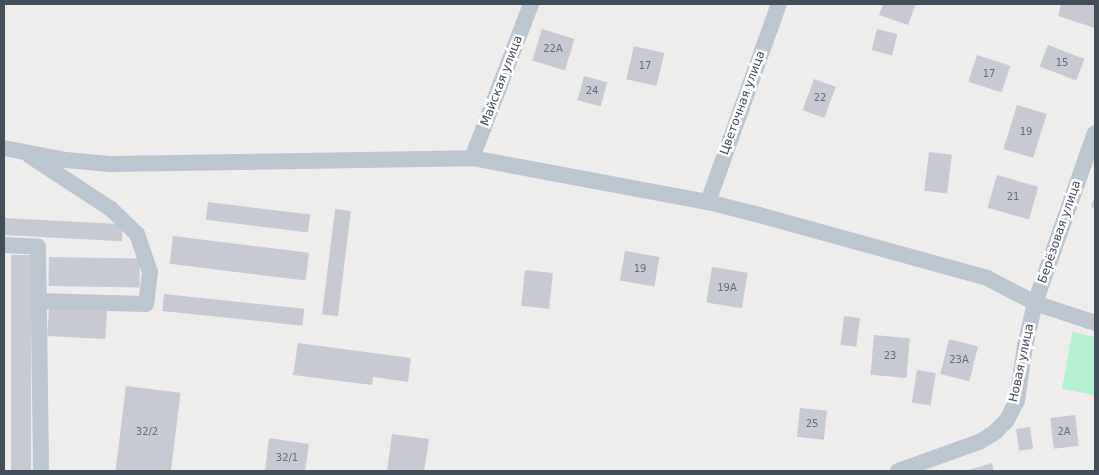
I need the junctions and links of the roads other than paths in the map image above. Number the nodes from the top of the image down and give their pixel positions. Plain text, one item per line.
1 (531, 4) edge
2 (779, 4) edge
3 (1095, 133) edge
4 (4, 148) edge
5 (24, 152) junction
6 (472, 158) junction
7 (708, 202) junction
8 (4, 245) edge
9 (38, 301) junction
10 (1036, 303) junction
11 (1095, 323) edge
12 (41, 471) edge
13 (898, 471) edge

1 - 6 street, Майская улица
2 - 7 street, Цветочная улица
3 - 10 street, Берёзовая улица
4 - 5 street
5 - 6 street
5 - 9 street
6 - 7 street
7 - 10 street
8 - 9 street
9 - 12 street
10 - 11 street
10 - 13 street, Новая улица

